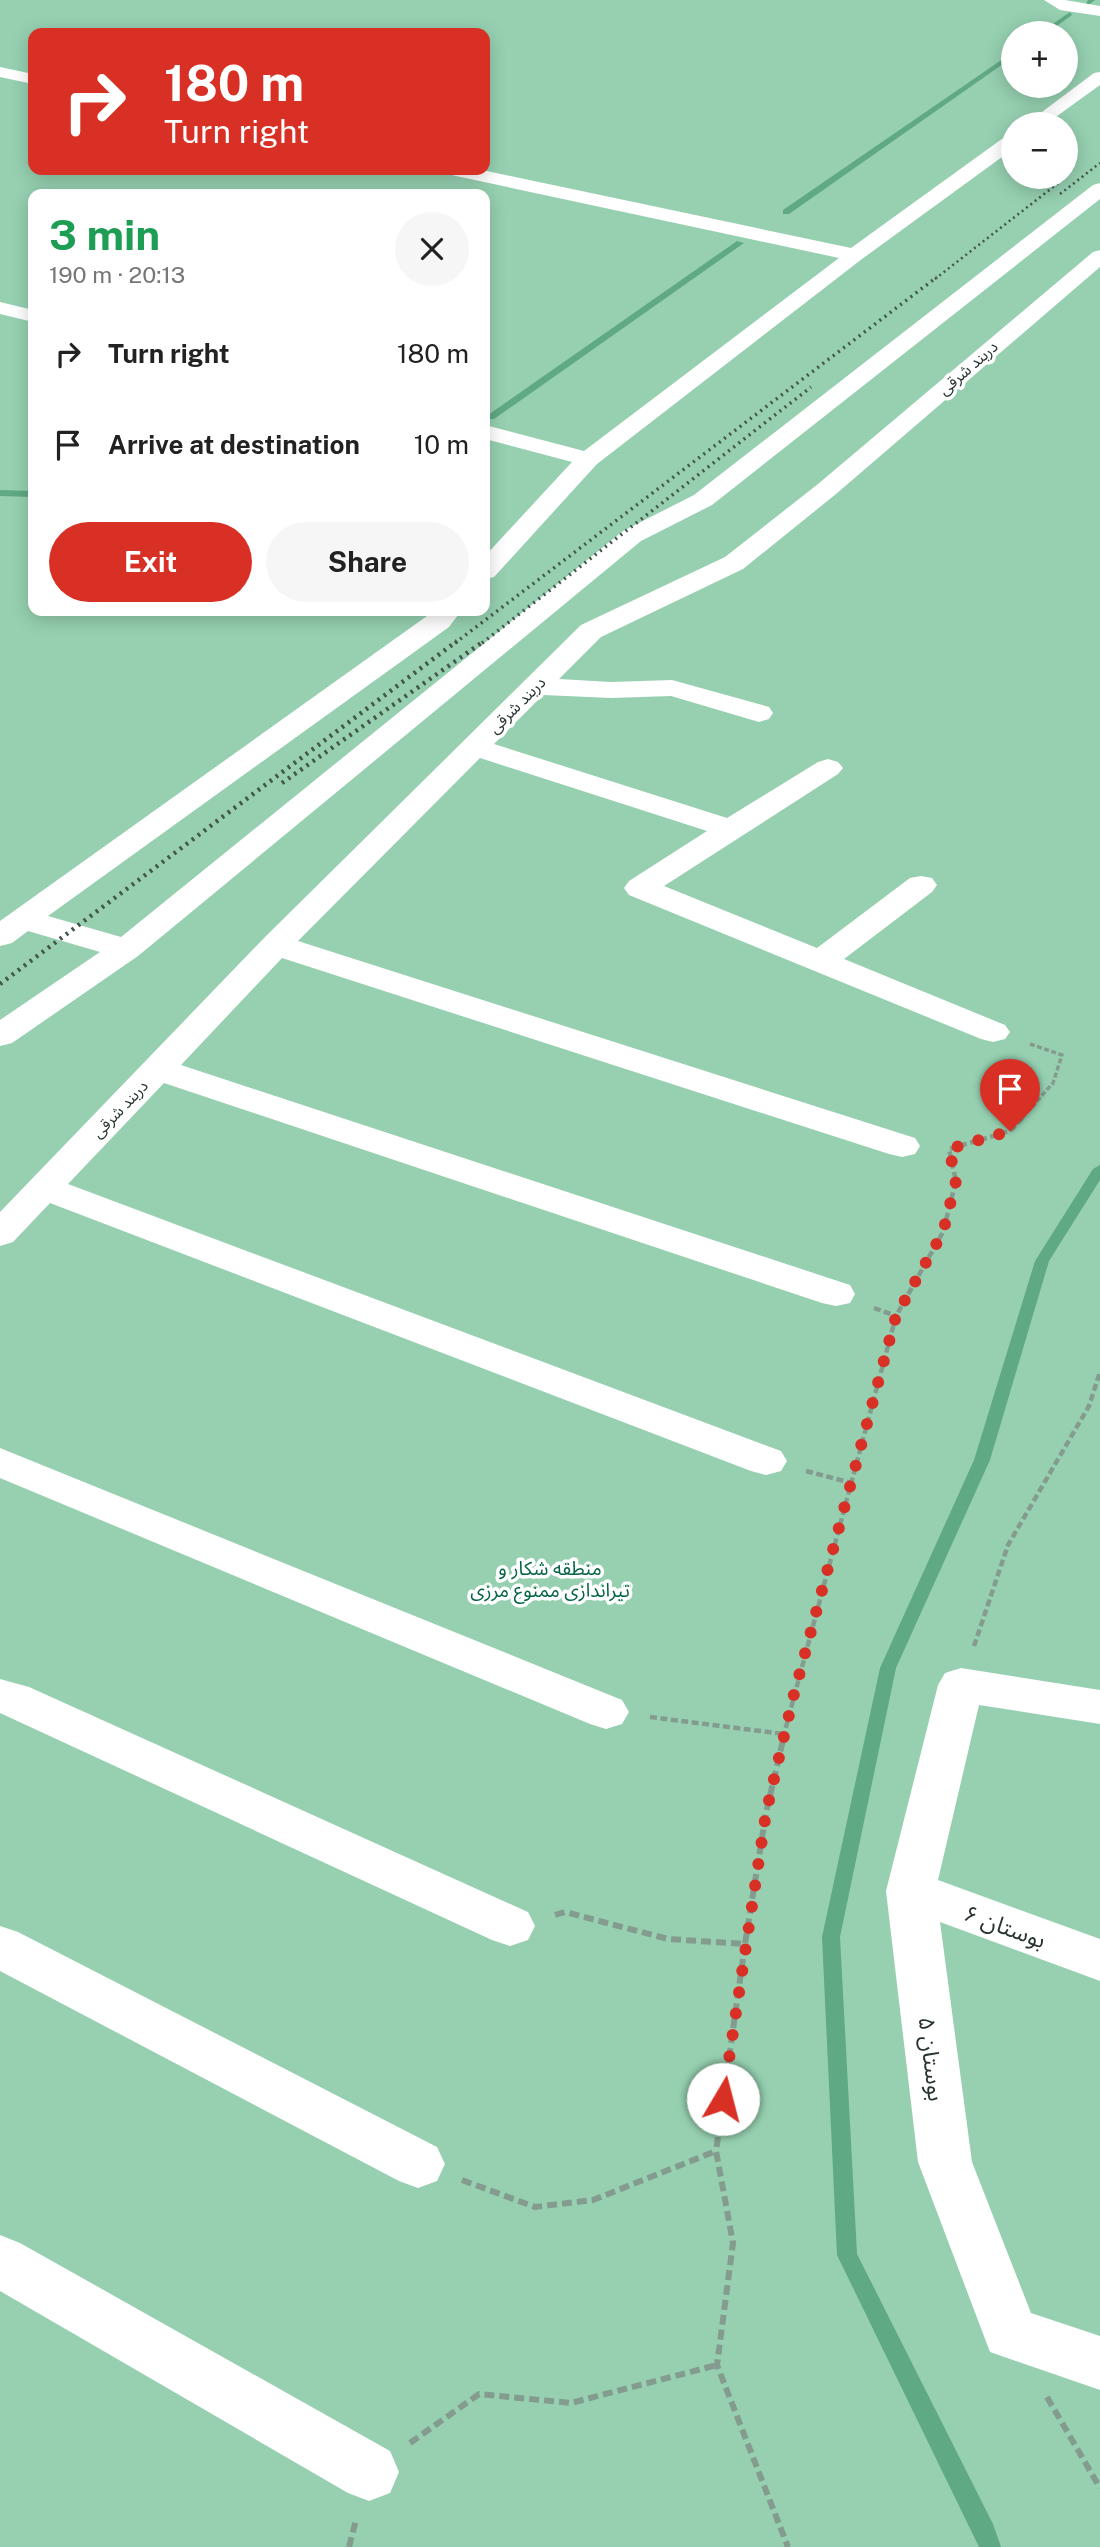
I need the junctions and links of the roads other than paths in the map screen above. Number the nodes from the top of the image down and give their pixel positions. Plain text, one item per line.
1 (1052, 0) edge
2 (1100, 12) edge
3 (0, 72) edge
4 (1100, 77) edge
5 (28, 78) edge
6 (1052, 112) edge
7 (1001, 149) edge
8 (479, 175) edge
9 (1100, 189) edge
10 (855, 255) junction
11 (1100, 256) edge
12 (0, 308) edge
13 (28, 315) edge
14 (490, 433) edge
15 (589, 459) junction
16 (490, 566) edge
17 (444, 616) edge
18 (536, 686) junction
19 (759, 713) dead end
20 (475, 747) junction
21 (828, 768) dead end
22 (731, 829) junction
23 (921, 885) dead end
24 (11, 927) edge
25 (276, 945) junction
26 (126, 949) junction
27 (820, 962) junction
28 (993, 1032) road end
29 (0, 1036) edge
30 (158, 1069) junction
31 (902, 1146) dead end
32 (44, 1188) junction
33 (0, 1234) edge
34 (836, 1294) dead end
35 (766, 1461) dead end
36 (0, 1462) edge
37 (0, 1696) edge
38 (1100, 1707) edge
39 (606, 1712) road end
40 (911, 1891) junction
41 (510, 1926) road end
42 (0, 1947) edge
43 (1100, 1960) edge
44 (418, 2164) road end
45 (0, 2261) edge
46 (1100, 2363) edge
47 (369, 2472) road end

1 - 2 street
3 - 5 street
4 - 6 street
7 - 10 street
8 - 10 street
9 - 26 street
10 - 15 street
11 - 18 street, دربند شرقی
12 - 13 street
14 - 15 street
15 - 16 street
17 - 24 street
18 - 19 street
18 - 20 street, دربند شرقی
20 - 22 street
20 - 25 street, دربند شرقی
21 - 22 street
22 - 27 street
23 - 27 street
24 - 26 street
25 - 30 street, دربند شرقی
25 - 31 street
26 - 29 street
27 - 28 street
30 - 32 street, دربند شرقی
30 - 34 street
32 - 33 street, دربند شرقی
32 - 35 street
36 - 39 street
37 - 41 street
38 - 40 street, بوستان ۵
40 - 43 street, بوستان ۶
40 - 46 street, بوستان ۵
42 - 44 street
45 - 47 street

